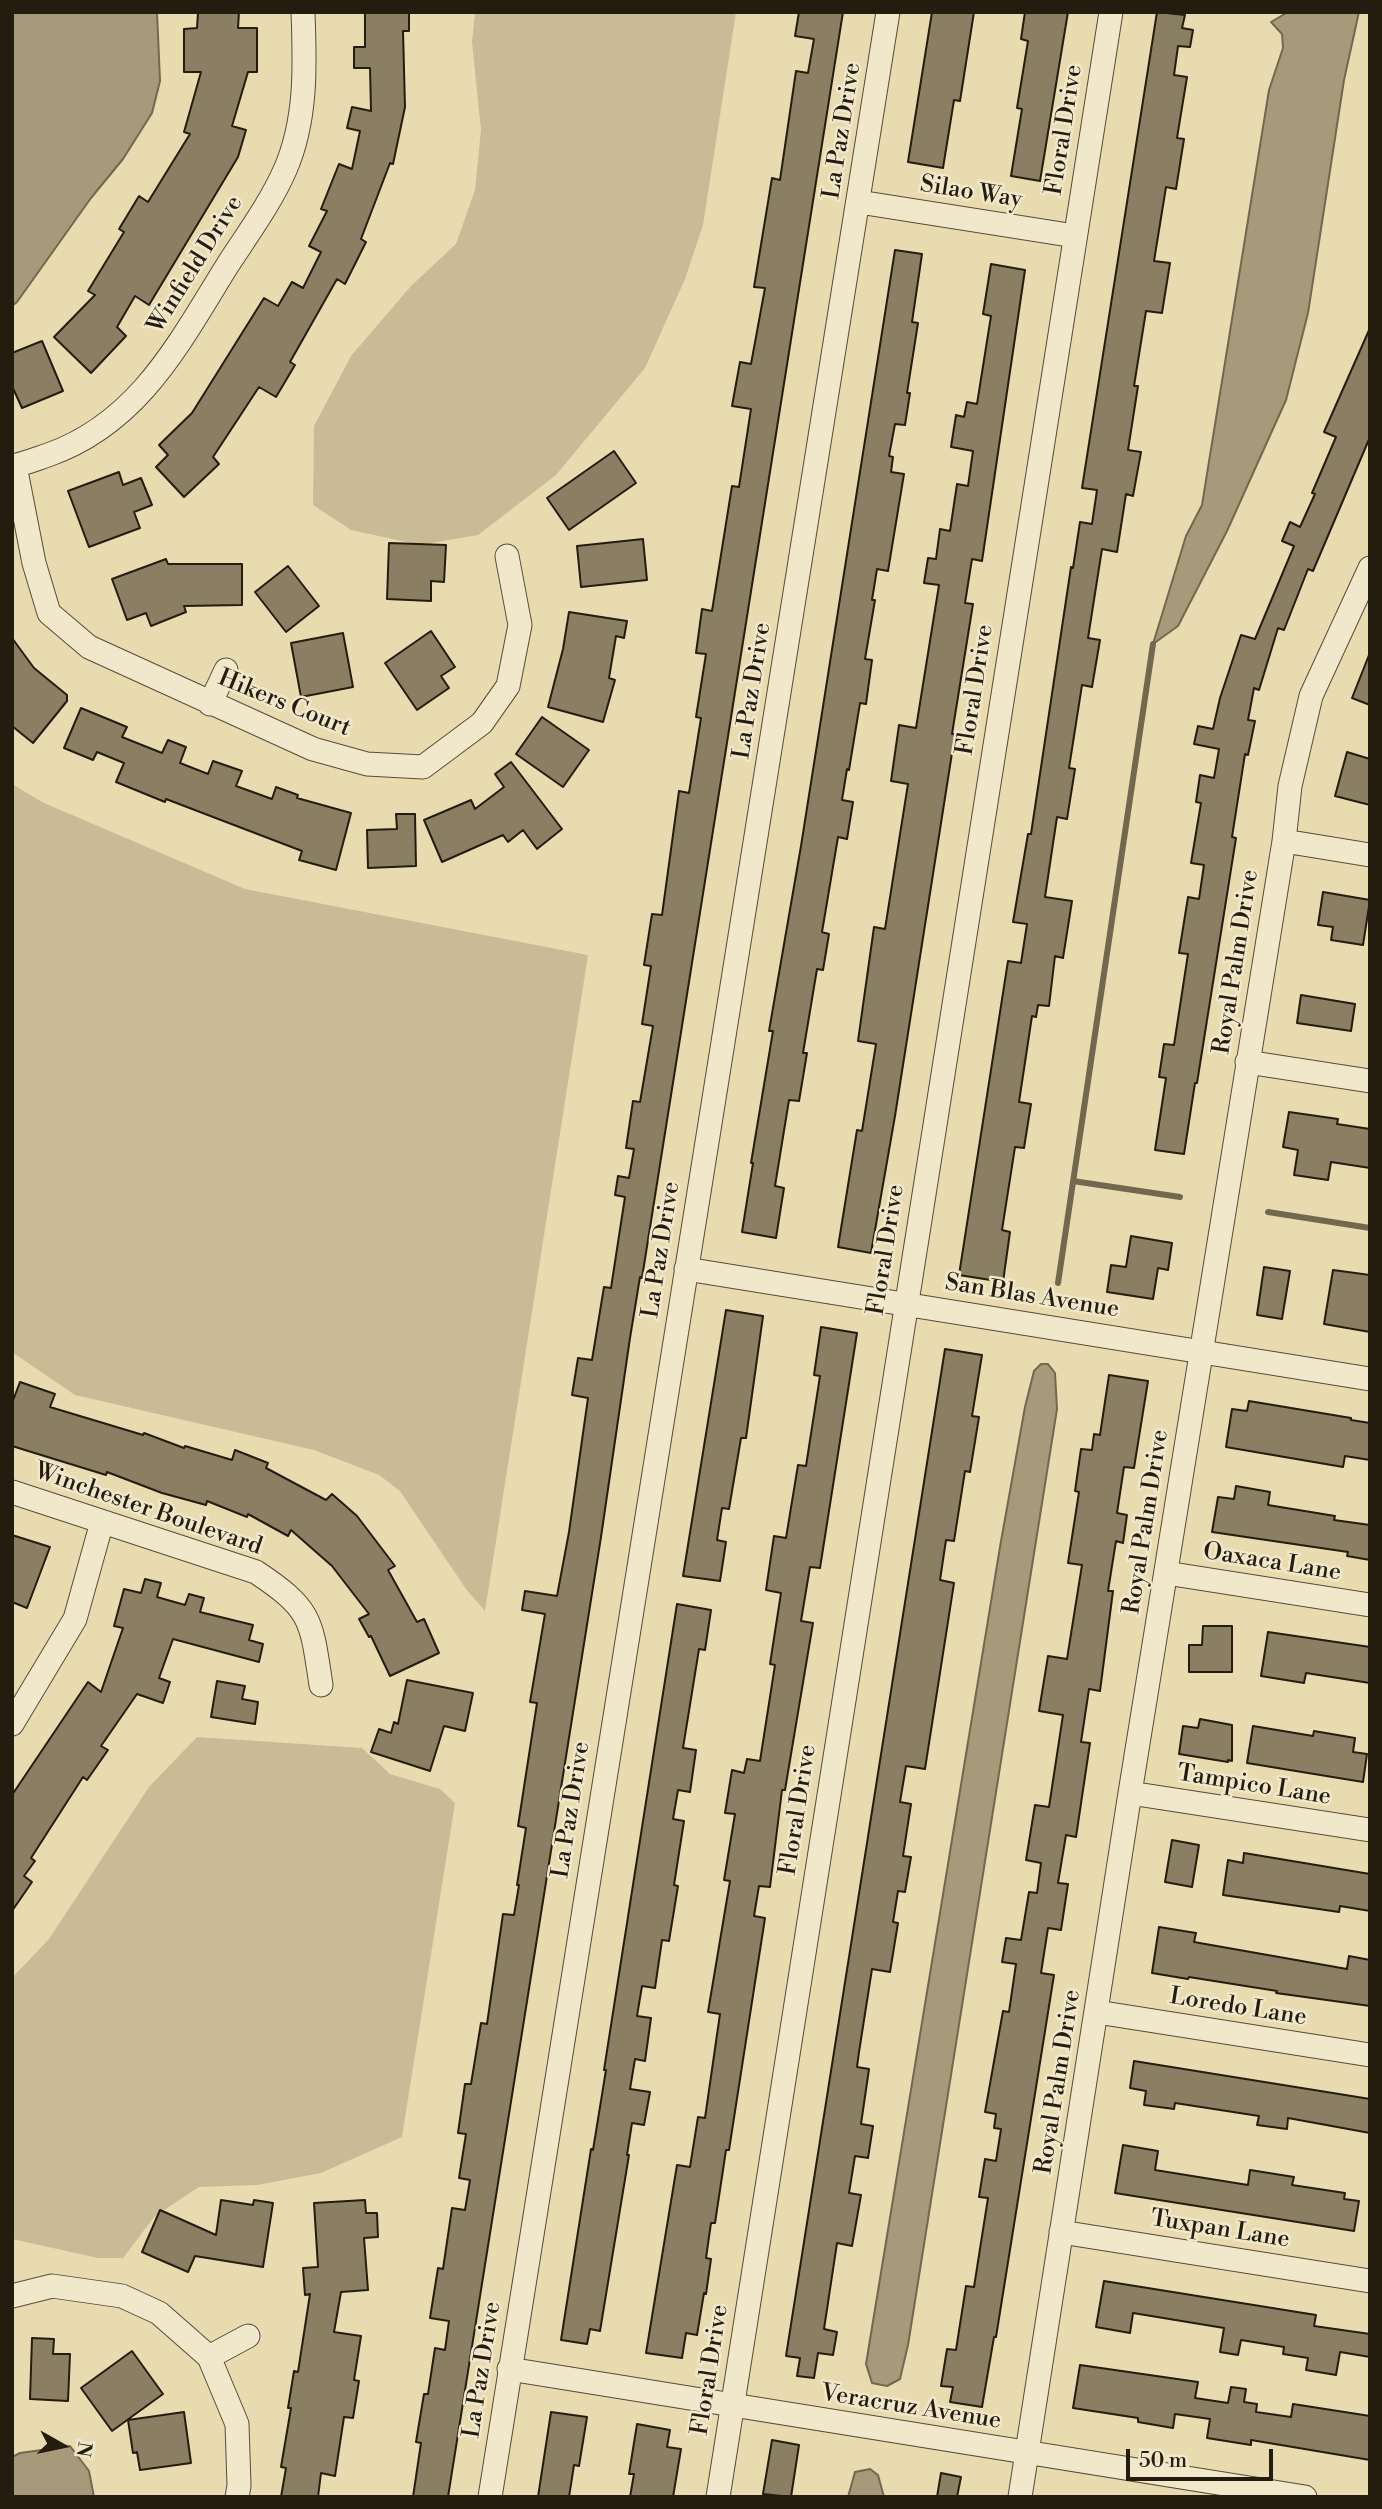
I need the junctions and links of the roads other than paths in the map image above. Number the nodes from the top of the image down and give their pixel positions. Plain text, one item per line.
1 (303, 12) edge
2 (888, 12) edge
3 (1111, 12) edge
4 (859, 202) junction
5 (1075, 236) junction
6 (13, 466) edge
7 (508, 556) dead end
8 (1370, 568) edge
9 (1364, 597) edge
10 (226, 670) dead end
11 (210, 704) junction
12 (1284, 841) junction
13 (1370, 855) edge
14 (1247, 1062) junction
15 (1370, 1081) edge
16 (686, 1269) junction
17 (905, 1304) junction
18 (1201, 1351) junction
19 (1370, 1379) edge
20 (12, 1492) edge
21 (102, 1522) junction
22 (1166, 1573) junction
23 (1370, 1605) edge
24 (321, 1685) dead end
25 (12, 1724) edge
26 (1130, 1793) junction
27 (1370, 1830) edge
28 (1097, 2012) junction
29 (1370, 2055) edge
30 (1061, 2232) junction
31 (1370, 2281) edge
32 (12, 2296) edge
33 (248, 2336) dead end
34 (209, 2357) junction
35 (509, 2369) junction
36 (732, 2406) junction
37 (1027, 2453) junction
38 (237, 2497) edge
39 (489, 2497) edge
40 (718, 2497) edge
41 (1020, 2497) edge
42 (1306, 2497) edge

1 - 6 street, Winfield Drive
2 - 4 street, La Paz Drive
3 - 5 street, Floral Drive
4 - 5 street, Silao Way
4 - 16 street, La Paz Drive
5 - 17 street, Floral Drive
6 - 11 street, Hikers Court
7 - 11 street, Hikers Court
8 - 9 street, Royal Palm Drive
9 - 12 street, Royal Palm Drive
10 - 11 street
12 - 13 street
12 - 14 street, Royal Palm Drive
14 - 15 street
14 - 18 street, Royal Palm Drive
16 - 17 street, San Blas Avenue
16 - 35 street, La Paz Drive
17 - 18 street, San Blas Avenue
17 - 36 street, Floral Drive
18 - 19 street, San Blas Avenue
18 - 22 street, Royal Palm Drive
20 - 21 street, Winchester Boulevard
21 - 24 street, Winchester Boulevard
21 - 25 street
22 - 23 street, Oaxaca Lane
22 - 26 street, Royal Palm Drive
26 - 27 street, Tampico Lane
26 - 28 street, Royal Palm Drive
28 - 29 street, Loredo Lane
28 - 30 street, Royal Palm Drive
30 - 31 street, Tuxpan Lane
30 - 37 street, Royal Palm Drive
32 - 34 street
33 - 34 street
34 - 38 street
35 - 36 street, Veracruz Avenue
35 - 39 street, La Paz Drive
36 - 37 street, Veracruz Avenue
36 - 40 street, Floral Drive
37 - 41 street, Royal Palm Drive
37 - 42 street, Veracruz Avenue

